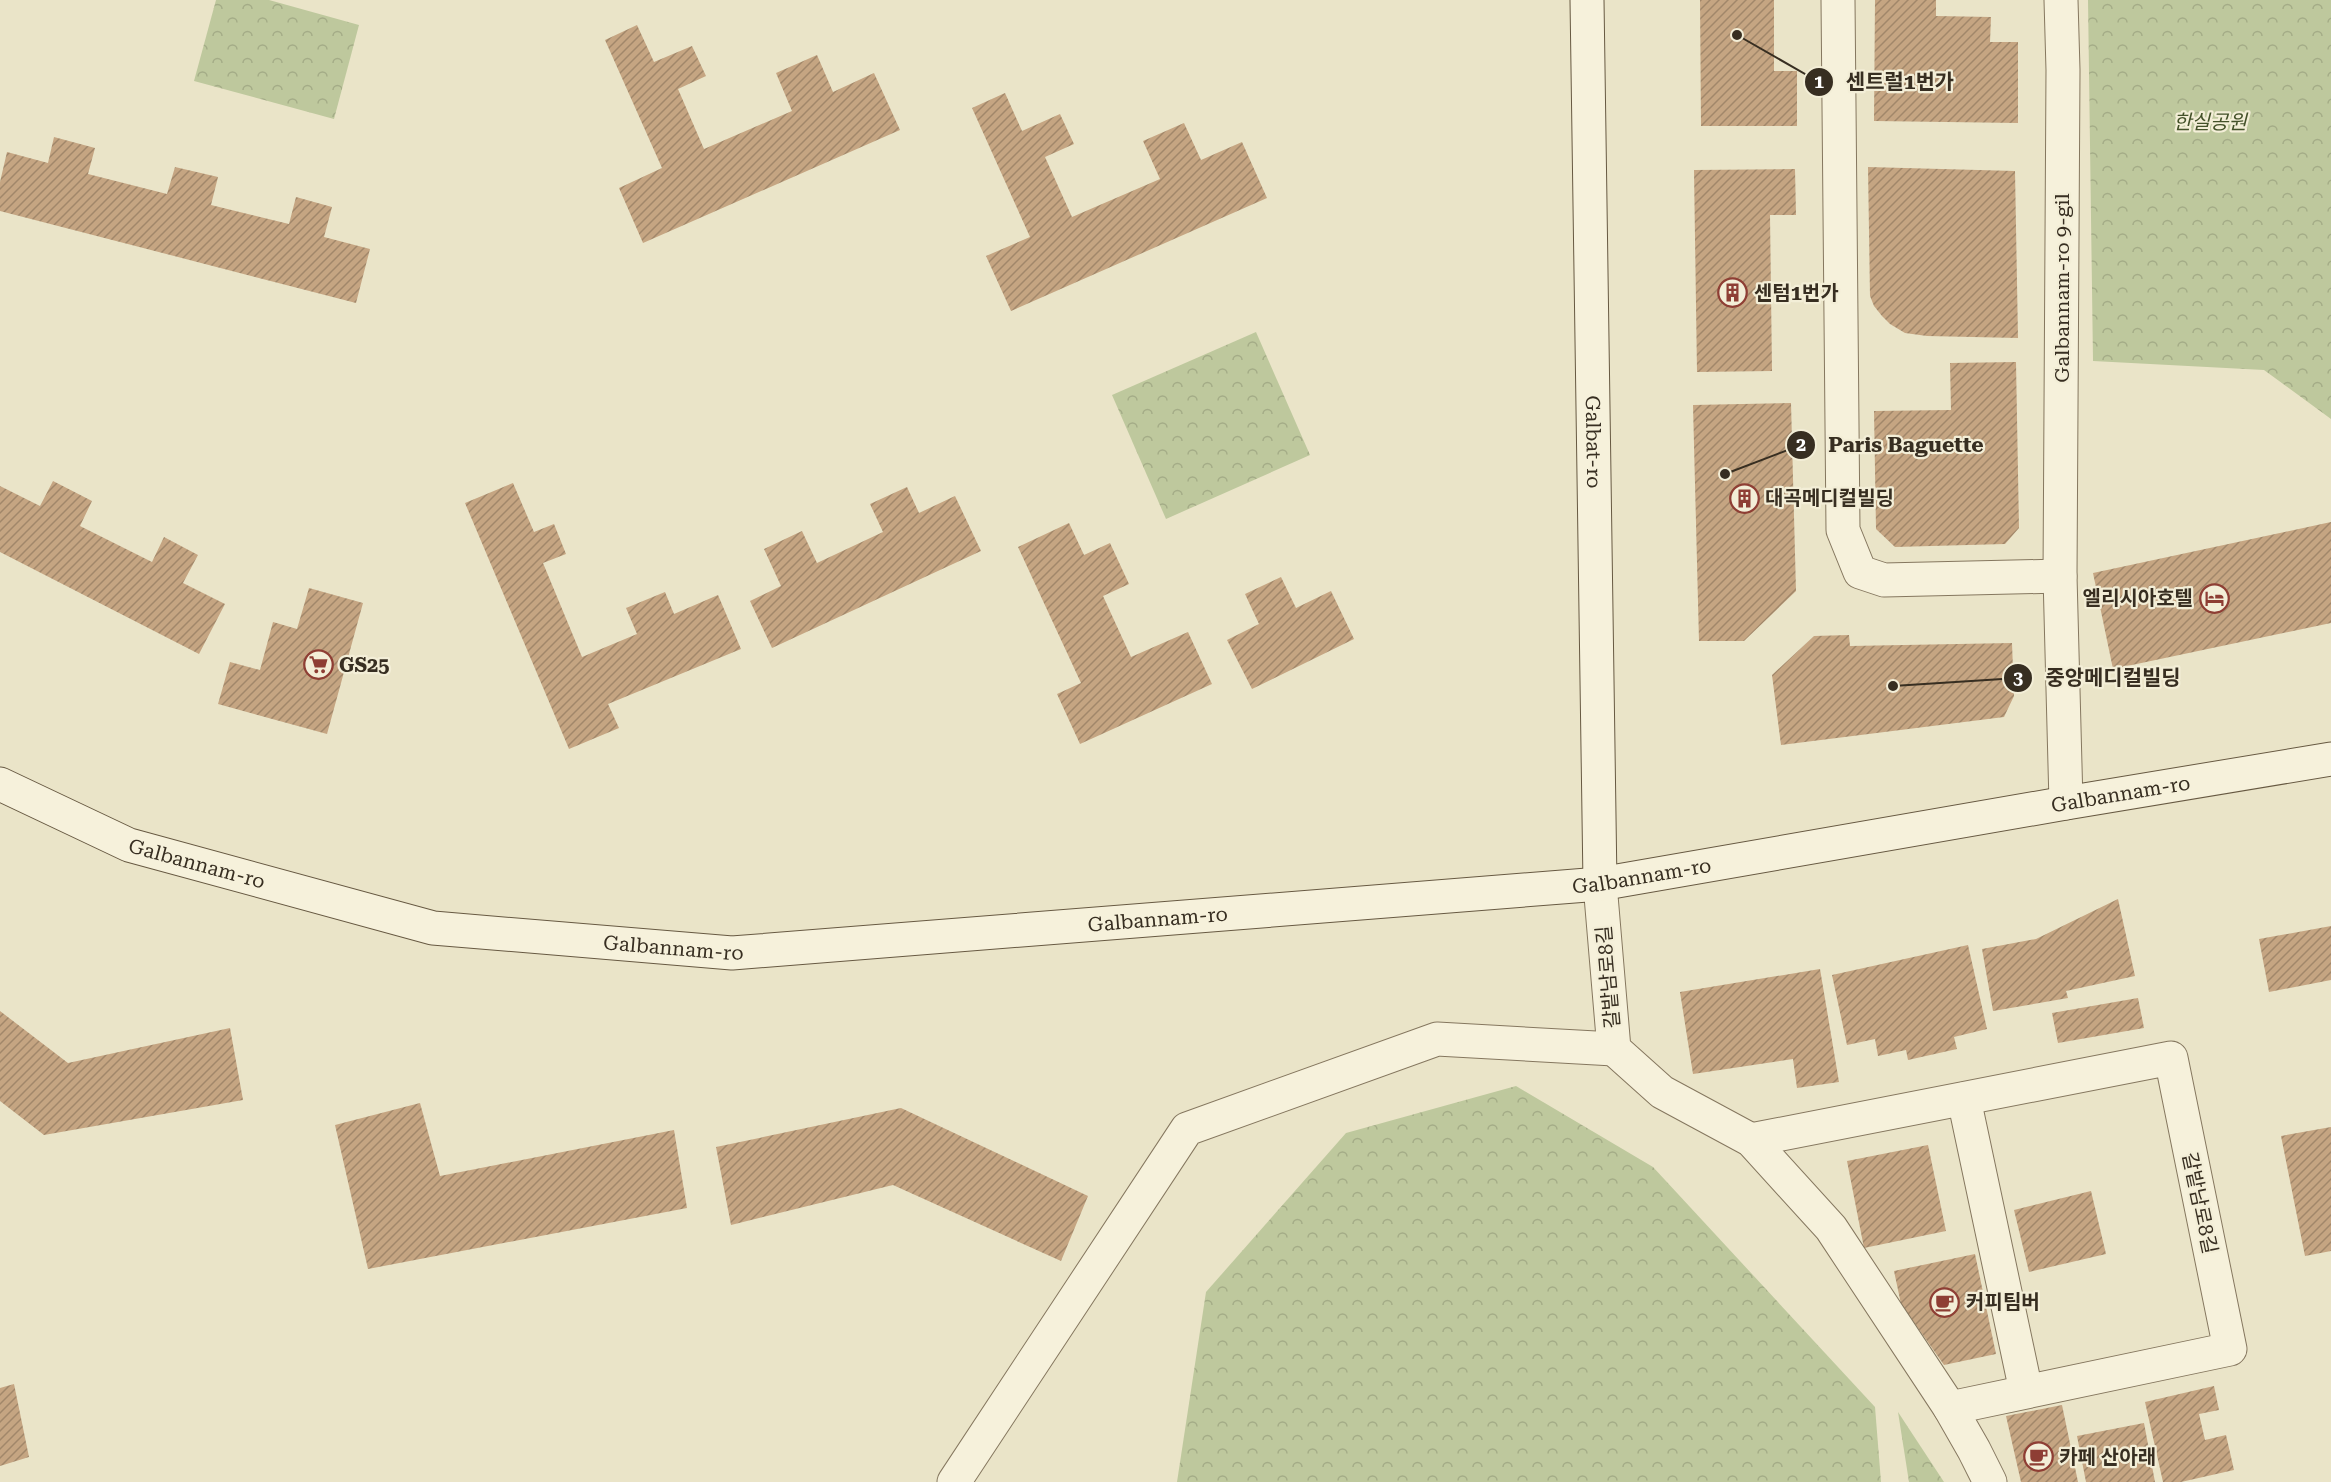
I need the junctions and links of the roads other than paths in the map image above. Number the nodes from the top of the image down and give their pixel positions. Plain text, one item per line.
1 (1587, 0) edge
2 (1838, 0) edge
3 (2061, 0) edge
4 (2061, 576) junction
5 (2331, 759) edge
6 (0, 784) edge
7 (2066, 803) junction
8 (1600, 884) junction
9 (1614, 1048) junction
10 (1964, 1098) junction
11 (1751, 1140) junction
12 (2026, 1391) junction
13 (1950, 1408) junction
14 (954, 1482) edge
15 (1990, 1482) edge

1 - 8 street, Galbat-ro
2 - 4 street
3 - 4 street, Galbannam-ro 9-gil
4 - 7 street, Galbannam-ro 9-gil
5 - 7 street, Galbannam-ro
6 - 8 street, Galbannam-ro
7 - 8 street, Galbannam-ro
8 - 9 street, 갈밭남로8길
9 - 11 street, 갈밭남로8길
9 - 14 street
10 - 11 street, 갈밭남로8길
10 - 12 street
10 - 12 street, 갈밭남로8길
11 - 13 street, 갈밭남로8길
12 - 13 street, 갈밭남로8길
13 - 15 street, 갈밭남로8길

